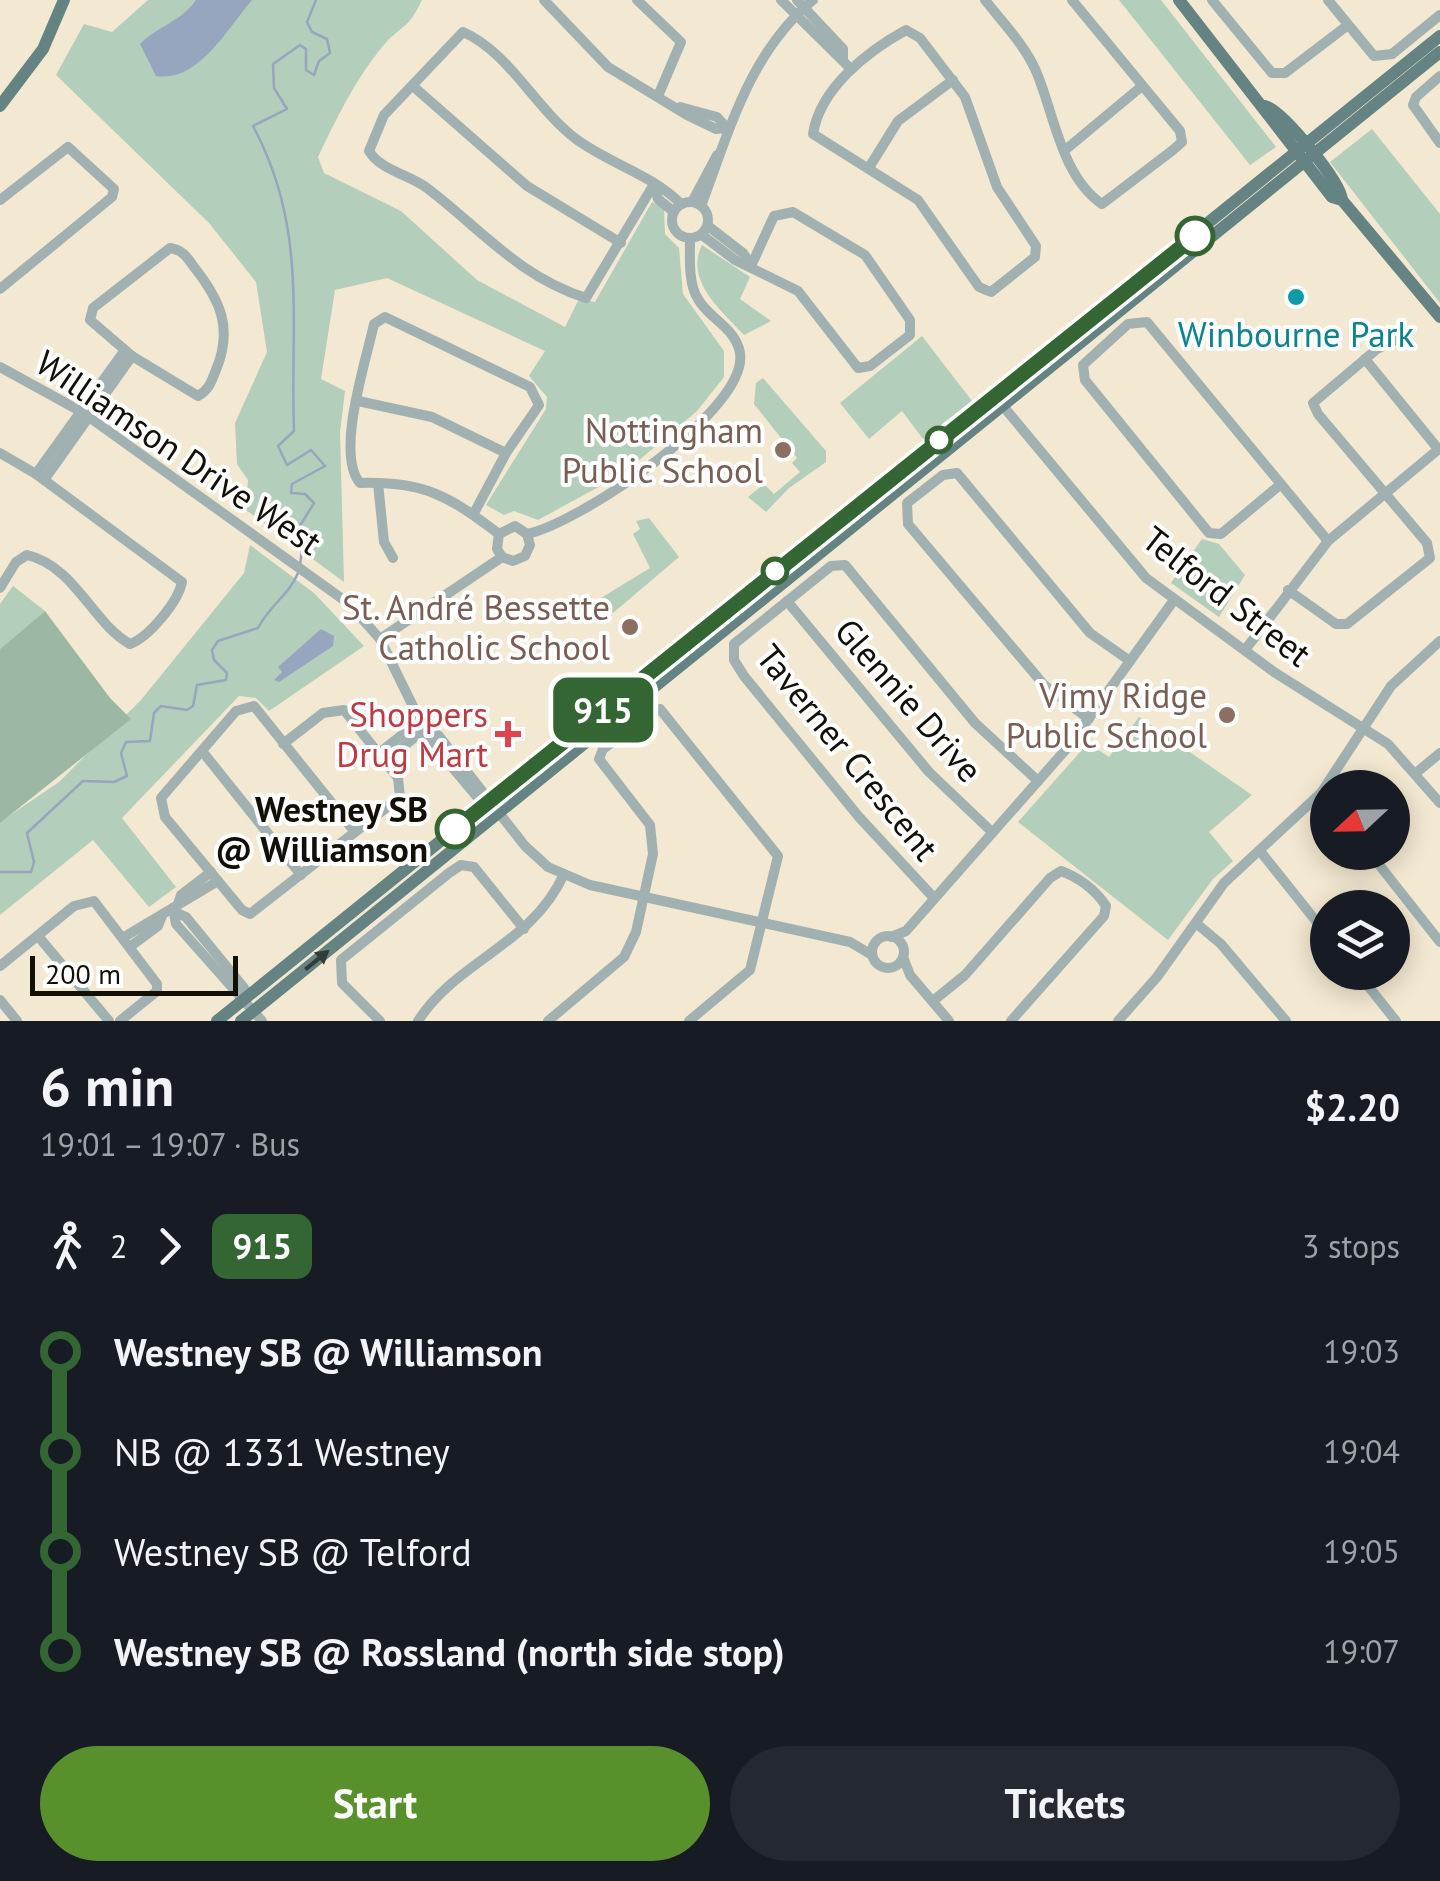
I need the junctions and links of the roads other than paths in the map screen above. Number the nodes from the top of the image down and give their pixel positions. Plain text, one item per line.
1 (64, 0) edge
2 (544, 0) edge
3 (636, 0) edge
4 (781, 0) edge
5 (986, 0) edge
6 (1072, 0) edge
7 (1179, 0) edge
8 (1212, 0) edge
9 (1328, 0) edge
10 (805, 2) edge
11 (1440, 15) edge
12 (797, 16) junction
13 (1348, 26) junction
14 (1440, 36) edge
15 (1440, 52) edge
16 (847, 64) junction
17 (1440, 76) edge
18 (953, 80) junction
19 (1142, 86) junction
20 (414, 87) junction
21 (658, 96) junction
22 (0, 106) edge
23 (727, 128) junction
24 (1440, 144) edge
25 (1064, 150) junction
26 (1304, 154) junction
27 (870, 166) junction
28 (654, 184) junction
29 (0, 200) edge
30 (687, 206) junction
31 (700, 233) junction
32 (620, 243) junction
33 (751, 266) junction
34 (0, 289) edge
35 (1440, 317) edge
36 (1404, 336) dead end
37 (128, 353) junction
38 (1364, 359) junction
39 (0, 368) edge
40 (358, 401) junction
41 (998, 401) junction
42 (85, 414) junction
43 (1439, 449) edge
44 (506, 453) junction
45 (1, 455) edge
46 (40, 477) junction
47 (378, 482) junction
48 (1281, 484) junction
49 (1386, 494) junction
50 (473, 515) junction
51 (499, 534) junction
52 (527, 534) junction
53 (1328, 541) junction
54 (502, 557) junction
55 (393, 558) dead end
56 (0, 588) edge
57 (1288, 590) junction
58 (1174, 600) junction
59 (787, 601) junction
60 (380, 639) junction
61 (1440, 640) edge
62 (1245, 650) junction
63 (1130, 661) junction
64 (1088, 719) junction
65 (425, 727) junction
66 (1363, 728) junction
67 (284, 744) junction
68 (202, 751) junction
69 (1440, 753) edge
70 (382, 757) junction
71 (1339, 770) edge
72 (1416, 772) junction
73 (1038, 781) junction
74 (1440, 803) edge
75 (493, 808) junction
76 (1310, 809) edge
77 (355, 832) junction
78 (992, 832) junction
79 (1260, 851) junction
80 (1383, 870) edge
81 (564, 874) junction
82 (301, 875) junction
83 (214, 876) junction
84 (642, 896) junction
85 (934, 898) junction
86 (175, 908) junction
87 (1310, 914) edge
88 (762, 922) junction
89 (1197, 924) junction
90 (524, 929) junction
91 (906, 931) junction
92 (38, 936) junction
93 (885, 938) junction
94 (127, 941) junction
95 (850, 942) junction
96 (1440, 942) edge
97 (903, 952) junction
98 (872, 955) junction
99 (0, 966) edge
100 (892, 967) junction
101 (910, 976) junction
102 (1371, 990) edge
103 (244, 999) junction
104 (0, 1000) edge
105 (933, 1001) junction
106 (258, 1016) edge
107 (17, 1021) edge
108 (109, 1021) edge
109 (120, 1021) edge
110 (217, 1021) edge
111 (241, 1021) edge
112 (380, 1021) edge
113 (418, 1021) edge
114 (548, 1021) edge
115 (689, 1021) edge
116 (949, 1021) edge
117 (1011, 1021) edge
118 (1118, 1021) edge
119 (1286, 1021) edge
120 (1396, 1021) edge

1 - 22 main road
2 - 21 street
3 - 21 street
4 - 12 street
5 - 25 street
6 - 19 street
7 - 26 main road
8 - 13 street
9 - 13 street
10 - 12 street
10 - 16 street
11 - 13 street
12 - 16 street
12 - 23 street
14 - 26 main road
15 - 26 main road
16 - 18 street
16 - 27 street
17 - 24 street
18 - 27 street
18 - 27 street
19 - 25 street
19 - 25 street
20 - 28 street
20 - 32 street
20 - 32 street
21 - 23 street
23 - 30 street
26 - 35 main road
26 - 41 main road
28 - 30 street
28 - 32 street
29 - 34 street
30 - 31 street
30 - 31 street
31 - 33 street
31 - 52 street
33 - 33 street
36 - 38 street
37 - 37 street
37 - 42 street
38 - 43 street
38 - 49 street
39 - 42 street, Williamson Drive West
40 - 44 street
40 - 44 street
40 - 47 street
41 - 58 street, Telford Street
41 - 75 main road
42 - 46 street
42 - 60 street, Williamson Drive West
43 - 49 street
44 - 50 street
45 - 46 street
46 - 56 street
47 - 50 street
47 - 55 street
48 - 48 street
48 - 53 street
49 - 53 street
49 - 57 street
50 - 51 street
51 - 52 street
51 - 54 street
52 - 54 street
53 - 57 street
54 - 60 street
57 - 62 street
58 - 62 street, Telford Street
58 - 63 street
59 - 73 street, Taverner Crescent
59 - 78 street, Glennie Drive
59 - 85 street, Taverner Crescent
60 - 65 street, Williamson Drive West
61 - 66 street
62 - 66 street, Telford Street
63 - 64 street
63 - 64 street
64 - 73 street
65 - 70 street
65 - 75 street, Williamson Drive West
66 - 71 street
66 - 72 street, Telford Street
67 - 68 street
67 - 70 street
67 - 77 street
68 - 82 street
68 - 83 street
69 - 72 street
70 - 77 street
72 - 74 street, Telford Street
73 - 78 street
75 - 81 street, Williamson Drive West
75 - 103 main road
106 -> 75 main road
76 - 79 street
77 - 82 street
78 - 85 street
79 - 87 street
79 - 89 street
80 - 96 street
81 - 84 street
81 - 90 street
82 - 83 street
83 - 86 street
84 - 88 street
84 - 88 street
84 - 114 street
85 - 91 street
86 - 94 street
86 - 103 street
88 - 95 street
88 - 115 street
89 - 118 street
89 - 119 street
90 - 112 street
90 - 113 street
91 - 93 street
91 - 97 street
92 - 94 street
92 - 99 street
92 - 108 street
93 - 95 street
93 - 97 street
93 - 98 street
94 - 109 street
95 - 98 street
97 - 100 street
97 - 101 street
98 - 100 street
100 - 101 street
101 - 105 street
102 - 120 street
103 - 106 street
103 - 110 main road
104 - 107 street
105 - 116 street
105 - 117 street
106 - 111 main road

